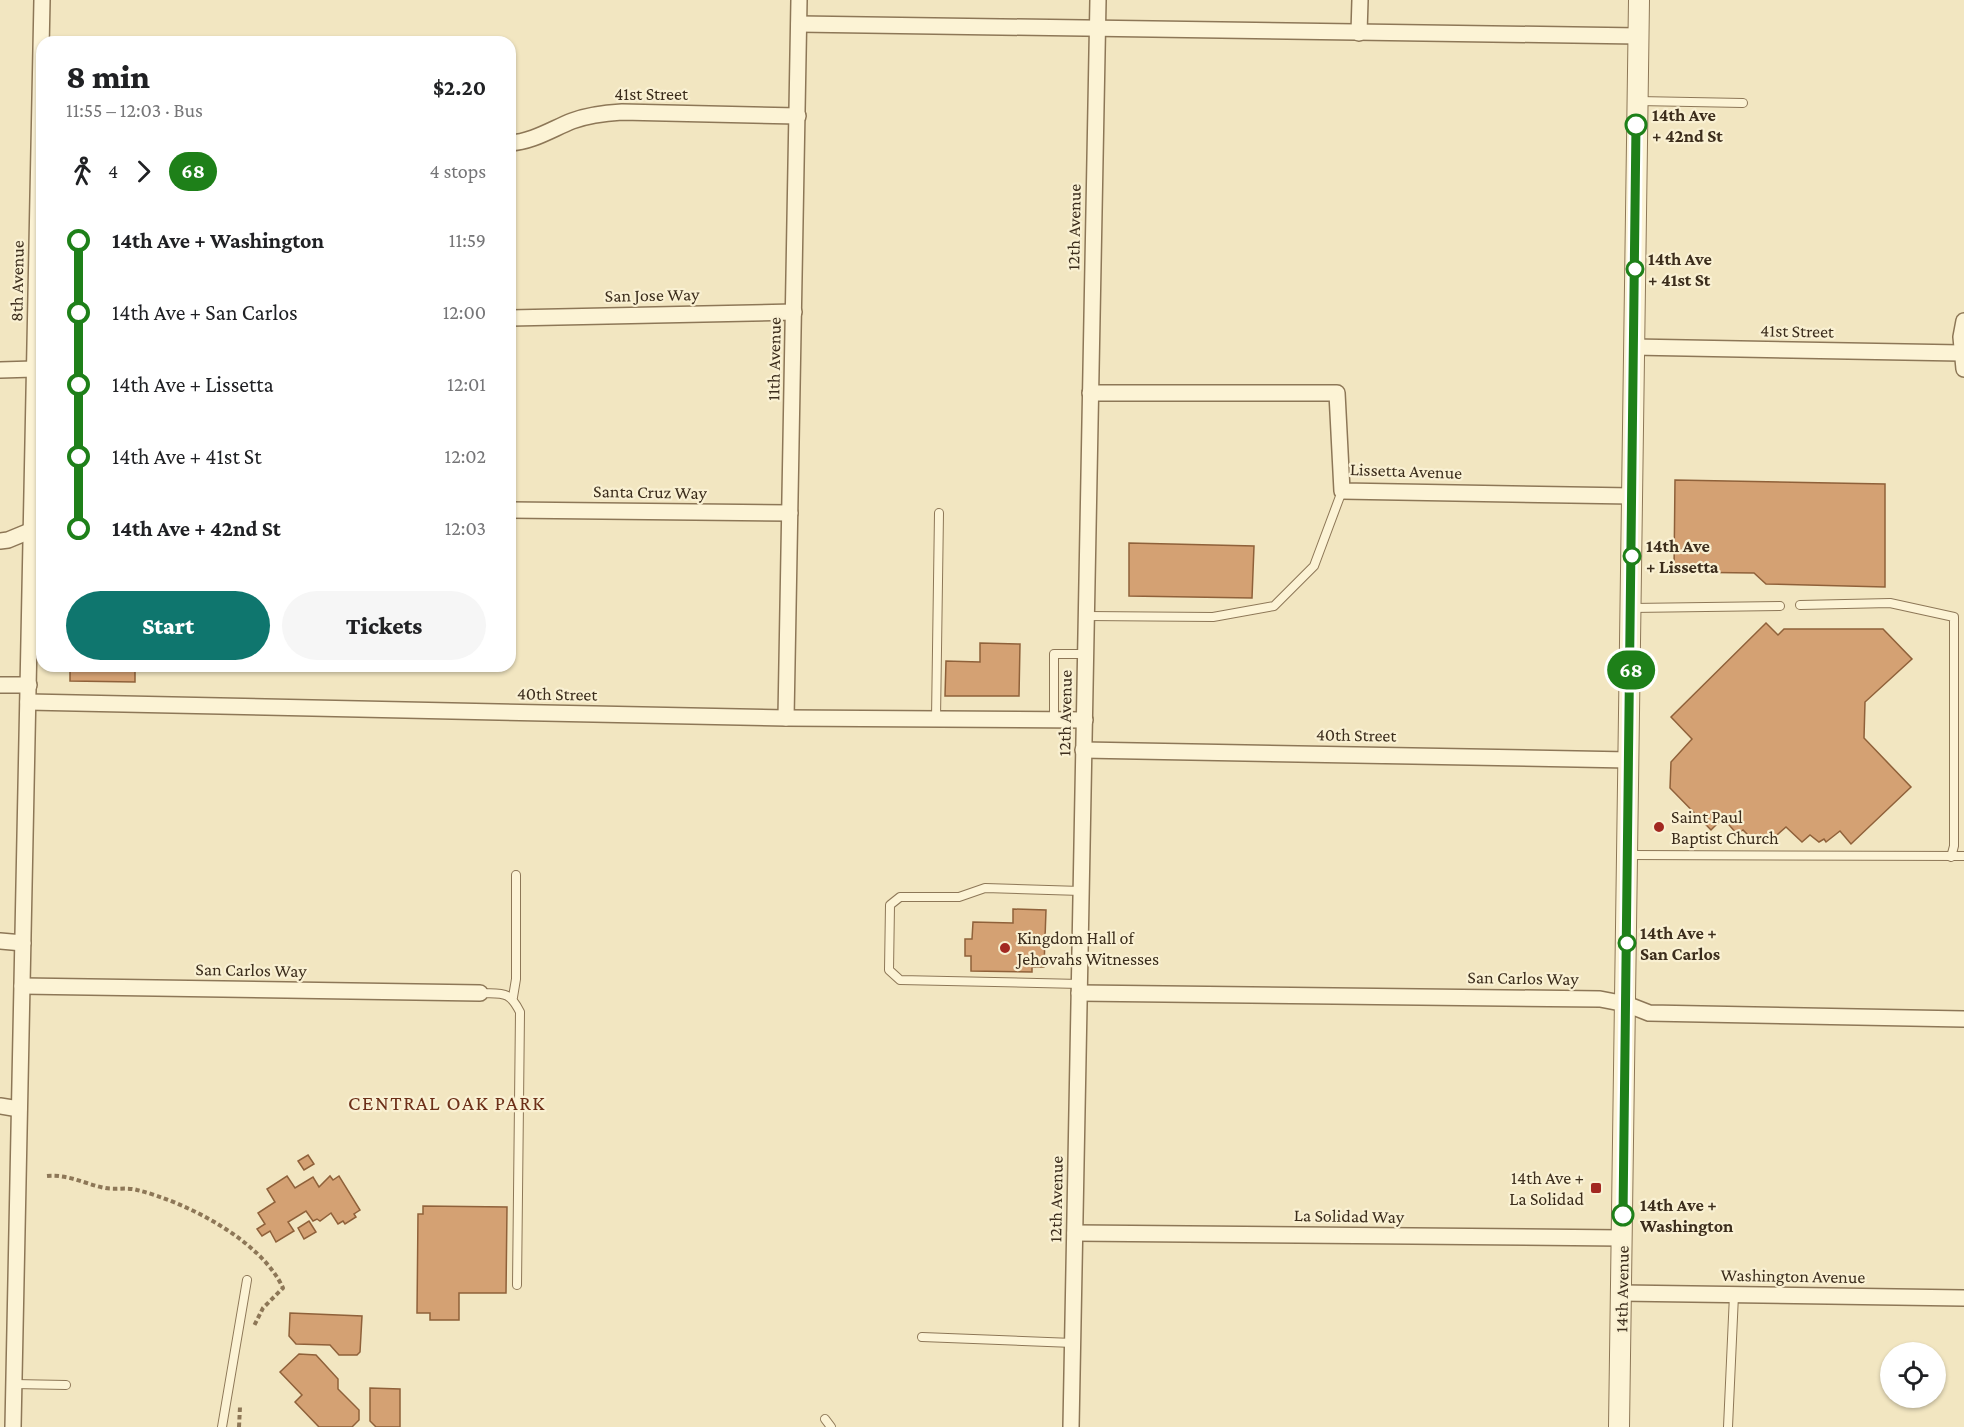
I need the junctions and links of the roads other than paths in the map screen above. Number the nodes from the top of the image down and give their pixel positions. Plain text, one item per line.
1 (42, 0) edge
2 (799, 0) edge
3 (1098, 0) edge
4 (1360, 0) edge
5 (1639, 0) edge
6 (799, 24) junction
7 (1097, 29) junction
8 (1359, 33) junction
9 (42, 36) edge
10 (1639, 36) junction
11 (1637, 101) junction
12 (1743, 103) dead end
13 (798, 116) junction
14 (516, 142) edge
15 (794, 312) junction
16 (516, 318) edge
17 (1964, 321) edge
18 (1633, 347) junction
19 (36, 353) edge
20 (1961, 353) junction
21 (34, 369) junction
22 (1964, 369) edge
23 (0, 370) edge
24 (1090, 393) junction
25 (1342, 491) junction
26 (1632, 496) junction
27 (516, 510) edge
28 (790, 513) junction
29 (939, 513) dead end
30 (36, 529) edge
31 (0, 541) edge
32 (1800, 605) dead end
33 (1780, 606) dead end
34 (1631, 608) junction
35 (1087, 616) junction
36 (1086, 654) junction
37 (0, 685) edge
38 (29, 685) junction
39 (28, 702) junction
40 (786, 718) junction
41 (936, 718) junction
42 (1054, 719) junction
43 (1085, 720) junction
44 (1083, 750) junction
45 (1629, 760) junction
46 (1629, 855) junction
47 (1964, 856) edge
48 (1951, 857) junction
49 (516, 875) dead end
50 (1081, 891) junction
51 (0, 941) edge
52 (23, 943) junction
53 (22, 986) junction
54 (1079, 988) junction
55 (480, 993) joint
56 (513, 997) junction
57 (1626, 1004) junction
58 (1964, 1019) edge
59 (0, 1106) edge
60 (20, 1109) junction
61 (1075, 1233) junction
62 (1622, 1238) junction
63 (247, 1280) dead end
64 (517, 1285) dead end
65 (1622, 1293) junction
66 (1734, 1295) junction
67 (1964, 1298) edge
68 (922, 1337) dead end
69 (1073, 1343) junction
70 (14, 1384) junction
71 (66, 1385) dead end
72 (825, 1419) dead end
73 (13, 1427) edge
74 (222, 1427) edge
75 (831, 1427) edge
76 (1071, 1427) edge
77 (1619, 1427) edge
78 (1728, 1427) edge

1 - 9 street, 8th Avenue
2 - 6 street, 11th Avenue
3 - 7 street, 12th Avenue
4 - 8 street
5 - 10 street, 14th Avenue
6 - 7 street
6 - 13 street, 11th Avenue
7 - 8 street
7 - 24 street, 12th Avenue
8 - 10 street
10 - 11 street, 14th Avenue
11 - 12 lane
11 - 18 street, 14th Avenue
13 - 14 street, 41st Street
13 - 15 street, 11th Avenue
15 - 16 street, San Jose Way
15 - 28 street, 11th Avenue
17 - 20 street
18 - 20 street, 41st Street
18 - 26 street, 14th Avenue
19 - 21 street, 8th Avenue
20 - 22 street
21 - 23 street
21 - 30 street, 8th Avenue
24 - 25 street, Lissetta Avenue
24 - 35 street, 12th Avenue
25 - 26 street, Lissetta Avenue
25 - 35 lane
26 - 34 street, 14th Avenue
27 - 28 street, Santa Cruz Way
28 - 40 street, 11th Avenue
29 - 41 lane
30 - 31 street
30 - 38 street, 8th Avenue
32 - 48 lane
33 - 34 lane
34 - 45 street, 14th Avenue
35 - 36 street, 12th Avenue
36 - 42 lane
36 - 43 street, 12th Avenue
37 - 38 street
38 - 39 street, 8th Avenue
39 - 40 street, 40th Street
39 - 52 street, 8th Avenue
40 - 41 street, 40th Street
41 - 42 street, 40th Street
42 - 43 street, 40th Street
43 - 44 street, 12th Avenue
44 - 45 street, 40th Street
44 - 50 street, 12th Avenue
45 - 46 street, 14th Avenue
46 - 48 lane
46 - 57 street, 14th Avenue
47 - 48 lane
49 - 56 lane
50 - 54 street, 12th Avenue
50 - 54 lane
51 - 52 street
52 - 53 street, 8th Avenue
53 - 55 street, San Carlos Way
53 - 60 street, 8th Avenue
54 - 57 street, San Carlos Way
54 - 61 street, 12th Avenue
55 - 56 lane
56 - 64 lane
57 - 58 street, San Carlos Way
57 - 62 street, 14th Avenue
59 - 60 street
60 - 70 street, 8th Avenue
61 - 62 street, La Solidad Way
61 - 69 street, 12th Avenue
62 - 65 street, 14th Avenue
63 - 74 lane
65 - 66 street, Washington Avenue
65 - 77 street, 14th Avenue
66 - 67 street, Washington Avenue
66 - 78 lane
68 - 69 lane
69 - 76 street, 12th Avenue
70 - 71 lane
70 - 73 street, 8th Avenue
72 - 75 lane

